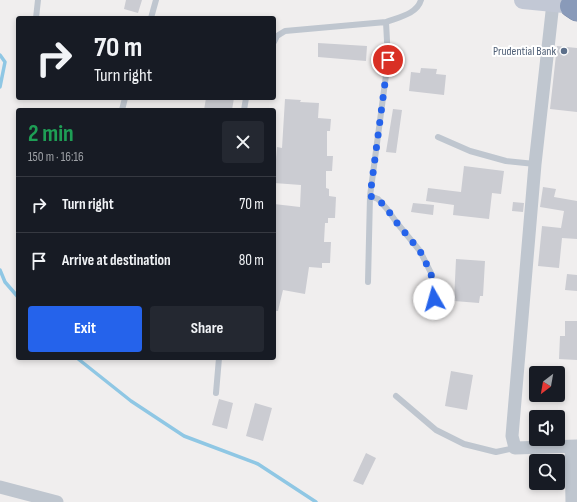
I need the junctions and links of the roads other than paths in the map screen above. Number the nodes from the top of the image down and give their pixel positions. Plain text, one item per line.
1 (38, 0) edge
2 (156, 0) edge
3 (421, 0) edge
4 (523, 0) edge
5 (570, 4) edge
6 (36, 16) edge
7 (152, 16) edge
8 (386, 22) junction
9 (276, 39) edge
10 (438, 137) dead end
11 (535, 164) junction
12 (370, 196) junction
13 (368, 282) dead end
14 (434, 299) dead end
15 (219, 360) edge
16 (216, 393) dead end
17 (396, 396) dead end
18 (574, 447) edge
19 (516, 448) junction
20 (0, 487) edge
21 (57, 502) edge
22 (572, 502) edge

1 - 6 lane
2 - 7 lane
3 - 8 lane
4 - 5 street
5 - 11 street
8 - 9 lane
8 - 12 lane
10 - 11 lane
11 - 19 street
12 - 13 lane
12 - 14 lane
15 - 16 lane
17 - 19 lane
18 - 19 street
18 - 22 street
20 - 21 street

